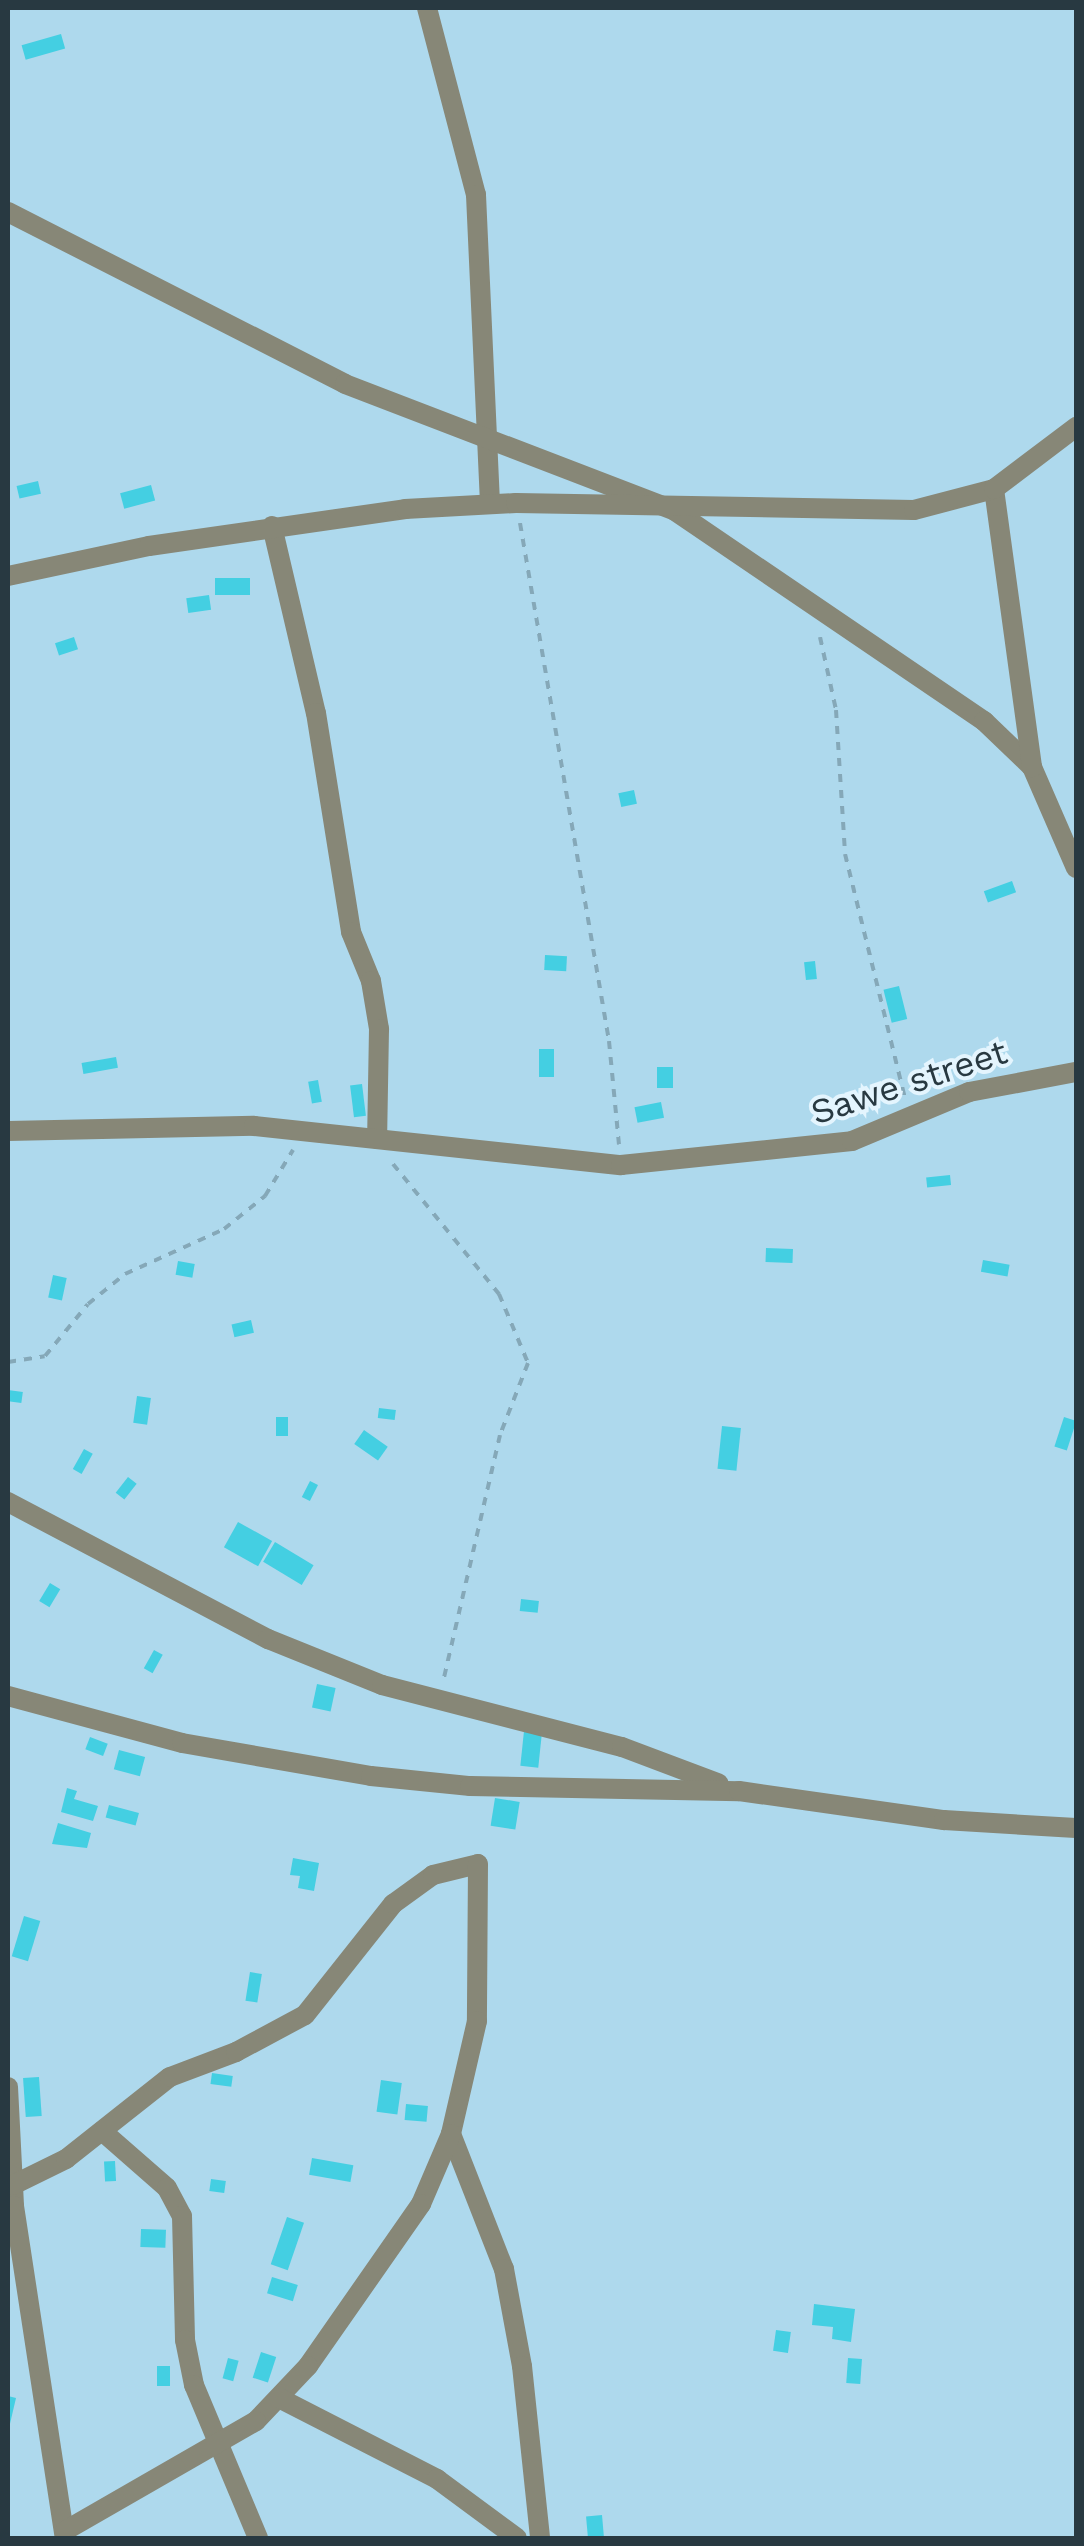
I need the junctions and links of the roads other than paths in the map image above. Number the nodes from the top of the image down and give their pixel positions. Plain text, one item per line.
1 (427, 8) edge
2 (8, 212) edge
3 (1076, 427) edge
4 (488, 440) junction
5 (994, 489) junction
6 (490, 504) junction
7 (675, 510) junction
8 (272, 526) junction
9 (8, 576) edge
10 (1032, 767) junction
11 (1076, 868) edge
12 (1076, 1072) edge
13 (8, 1131) edge
14 (376, 1139) junction
15 (8, 1502) edge
16 (8, 1696) edge
17 (739, 1790) junction
18 (1076, 1828) edge
19 (8, 2086) edge
20 (102, 2130) junction
21 (451, 2134) junction
22 (13, 2185) junction
23 (279, 2398) junction
24 (216, 2450) junction
25 (65, 2535) edge
26 (258, 2538) edge
27 (516, 2538) edge
28 (540, 2538) edge

1 - 4 street
2 - 4 street
3 - 5 street
4 - 6 street
4 - 7 street
5 - 7 street
5 - 10 street
6 - 7 street
6 - 8 street
7 - 10 street
8 - 9 street
8 - 14 street
10 - 11 street
12 - 14 street, Sawe street
13 - 14 street, Sawe street
15 - 17 street
16 - 17 street
17 - 18 street
19 - 22 street
20 - 21 street
20 - 22 street
20 - 24 street
21 - 23 street
21 - 28 street
22 - 25 street
23 - 24 street
23 - 27 street
24 - 25 street
24 - 26 street

